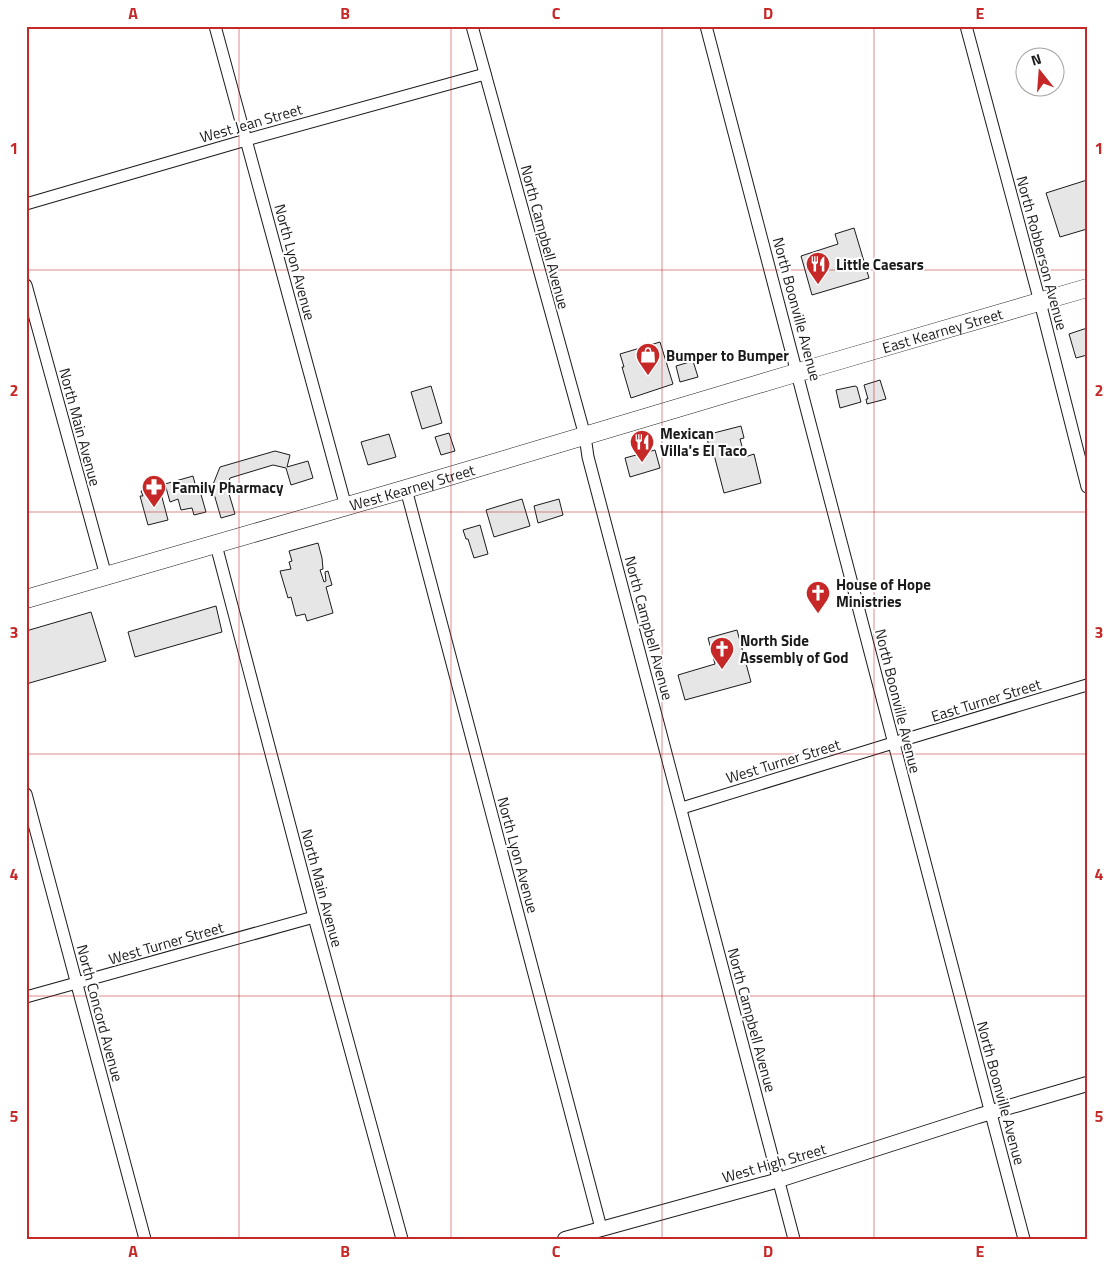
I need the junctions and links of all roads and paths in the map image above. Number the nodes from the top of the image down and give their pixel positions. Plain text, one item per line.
1 (215, 26) edge
2 (472, 26) edge
3 (706, 26) edge
4 (966, 26) edge
5 (485, 74) junction
6 (246, 140) junction
7 (26, 204) edge
8 (26, 285) edge
9 (1087, 288) edge
10 (1040, 302) junction
11 (799, 372) junction
12 (585, 436) junction
13 (1087, 487) edge
14 (406, 489) junction
15 (346, 506) junction
16 (216, 545) junction
17 (106, 576) junction
18 (26, 599) edge
19 (1087, 685) edge
20 (893, 743) junction
21 (26, 794) edge
22 (682, 808) junction
23 (314, 917) junction
24 (76, 984) junction
25 (26, 998) edge
26 (1087, 1084) edge
27 (990, 1112) junction
28 (779, 1180) junction
29 (601, 1228) junction
30 (144, 1239) edge
31 (402, 1239) edge
32 (565, 1239) edge
33 (794, 1239) edge
34 (1024, 1239) edge

1 - 6 street, North Lyon Avenue
2 - 5 street, North Campbell Avenue
3 - 11 street, North Boonville Avenue
4 - 10 street, North Robberson Avenue
5 - 6 street, West Jean Street
5 - 12 street, North Campbell Avenue
6 - 7 street, West Jean Street
6 - 15 street, North Lyon Avenue
8 - 17 street, North Main Avenue
9 - 10 main road, East Kearney Street
10 - 11 main road, East Kearney Street
10 - 13 street, North Robberson Avenue
11 - 12 main road, West Kearney Street
11 - 20 street, North Boonville Avenue
12 - 14 main road, West Kearney Street
12 - 22 street, North Campbell Avenue
14 - 15 main road, West Kearney Street
14 - 29 street, North Lyon Avenue
15 - 16 main road, West Kearney Street
16 - 17 main road, West Kearney Street
16 - 23 street, North Main Avenue
17 - 18 main road, West Kearney Street
19 - 20 street, East Turner Street
20 - 22 street, West Turner Street
20 - 27 street, North Boonville Avenue
21 - 24 street, North Concord Avenue
22 - 28 street, North Campbell Avenue
23 - 24 street, West Turner Street
23 - 31 street, North Main Avenue
24 - 25 street, West Turner Street
24 - 30 street, North Concord Avenue
26 - 27 street, West High Street
27 - 28 street, West High Street
27 - 34 street, North Boonville Avenue
28 - 29 street, West High Street
28 - 33 street, North Campbell Avenue
29 - 32 street, West High Street

